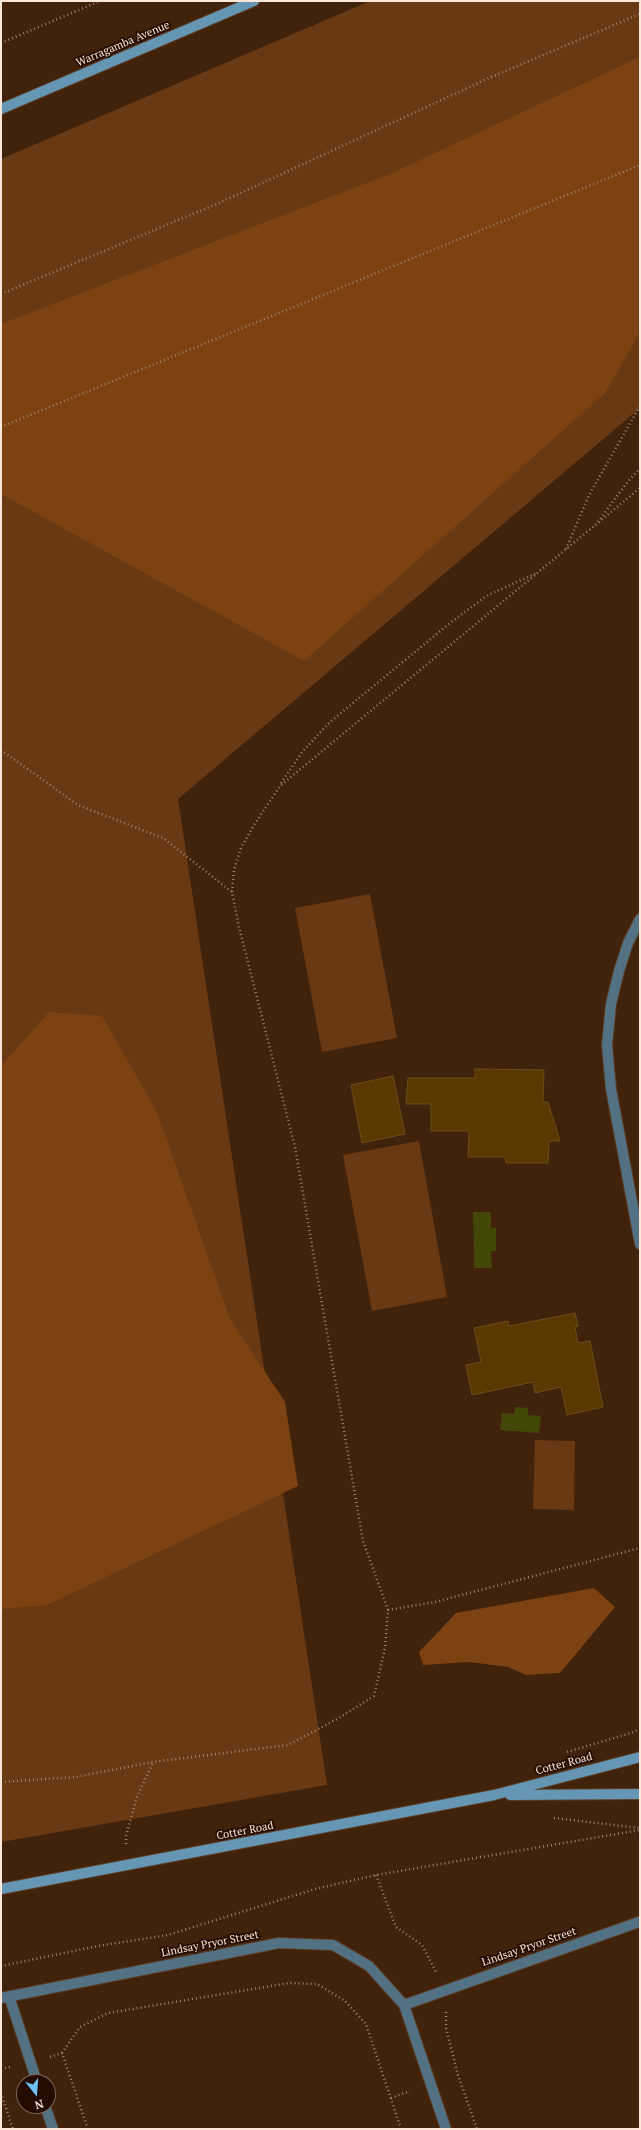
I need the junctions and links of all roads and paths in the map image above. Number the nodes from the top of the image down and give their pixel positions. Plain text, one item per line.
1 (100, 1) edge
2 (254, 1) edge
3 (640, 14) edge
4 (1, 43) edge
5 (1, 109) edge
6 (640, 165) edge
7 (1, 294) edge
8 (640, 406) edge
9 (1, 427) edge
10 (640, 468) edge
11 (640, 488) edge
12 (596, 525) junction
13 (566, 550) junction
14 (542, 570) junction
15 (1, 750) edge
16 (280, 786) junction
17 (232, 892) junction
18 (640, 919) edge
19 (637, 1210) edge
20 (640, 1244) edge
21 (640, 1548) edge
22 (388, 1610) junction
23 (640, 1757) edge
24 (153, 1762) junction
25 (1, 1782) edge
26 (640, 1794) edge
27 (494, 1795) junction
28 (640, 1830) edge
29 (128, 1866) junction
30 (1, 1889) edge
31 (639, 1922) edge
32 (1, 1966) edge
33 (5, 1997) edge
34 (404, 2005) junction
35 (62, 2053) dead end
36 (34, 2074) edge
37 (1, 2093) edge
38 (47, 2114) edge
39 (13, 2129) edge
40 (52, 2129) edge
41 (401, 2129) edge
42 (446, 2129) edge

1 - 4 path
2 - 5 main road, Warragamba Avenue
3 - 7 path
6 - 9 path
8 - 13 path
10 - 12 path
11 - 12 path
12 - 13 path
13 - 14 path
14 - 16 path
14 - 16 path
15 - 17 path
16 - 17 path
17 - 22 path
18 - 19 street
19 - 20 street
21 - 22 path
22 - 24 path
23 - 27 main road, Cotter Road
24 - 25 path
24 - 29 path
26 - 27 main road, Cotter Road
27 - 29 main road, Cotter Road
28 - 32 path
29 - 30 main road, Cotter Road
31 - 34 street, Lindsay Pryor Street
33 - 34 street, Lindsay Pryor Street
33 - 36 street
34 - 42 street, Lindsay Pryor Street
35 - 41 path
37 - 39 path
38 - 40 street

